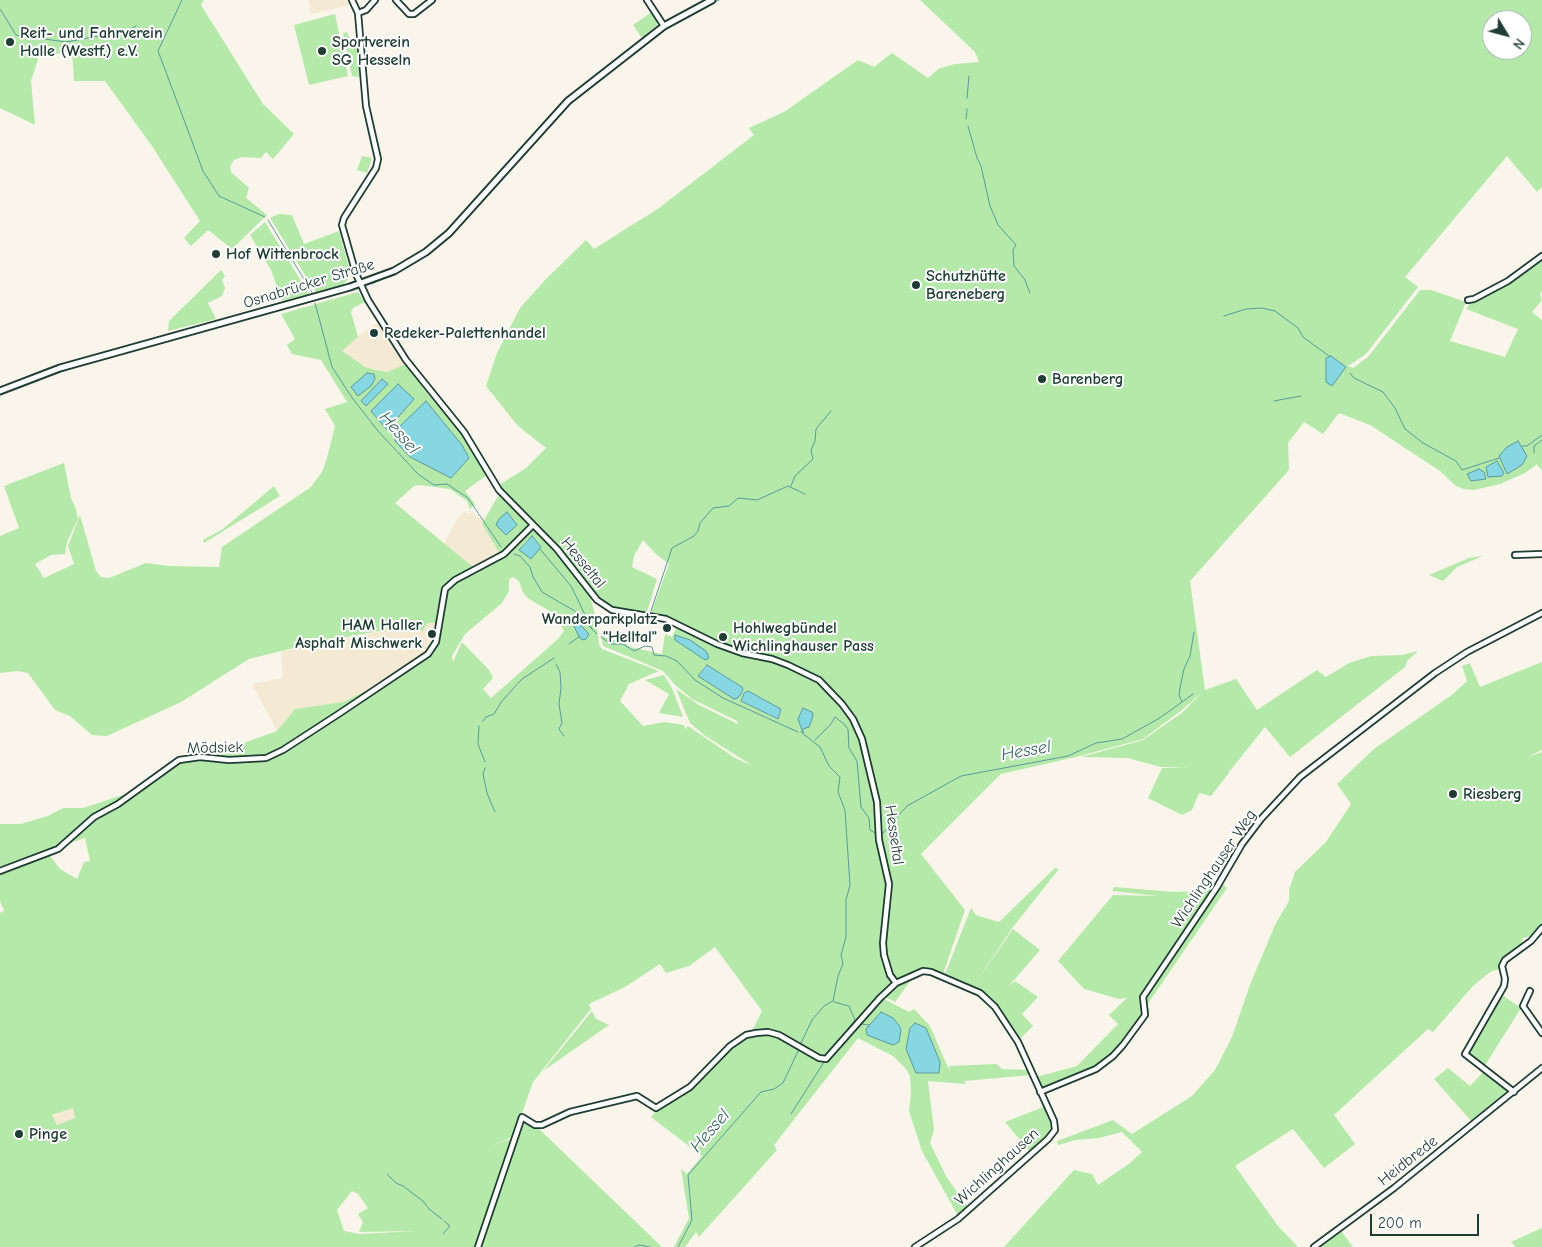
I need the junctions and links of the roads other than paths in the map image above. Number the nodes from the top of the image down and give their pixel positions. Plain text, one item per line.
1 (352, 0) edge
2 (375, 0) edge
3 (396, 0) edge
4 (432, 0) edge
5 (647, 0) edge
6 (712, 0) edge
7 (358, 13) junction
8 (664, 26) junction
9 (1542, 256) edge
10 (360, 284) junction
11 (1468, 300) dead end
12 (0, 391) edge
13 (533, 525) junction
14 (1542, 554) edge
15 (1515, 556) dead end
16 (1542, 613) edge
17 (0, 871) edge
18 (1542, 928) edge
19 (896, 982) junction
20 (1530, 991) dead end
21 (1542, 1033) edge
22 (1542, 1068) edge
23 (1040, 1092) junction
24 (1514, 1092) junction
25 (478, 1247) edge
26 (915, 1247) edge
27 (1314, 1247) edge

1 - 7 street, Hesseltal
2 - 7 street
3 - 4 street
5 - 8 street
6 - 8 main road, Osnabrücker Straße
7 - 10 street, Hesseltal
8 - 10 main road, Osnabrücker Straße
9 - 11 street
10 - 12 main road, Osnabrücker Straße
10 - 13 street, Hesseltal
13 - 17 street, Mödsiek
13 - 19 street, Hesseltal
14 - 15 street
16 - 23 street, Wichlinghauser Weg
18 - 24 street
19 - 23 street, Wichlinghausen
19 - 25 street, Wichlinghausen
20 - 21 street
22 - 24 street, Heidbrede
23 - 26 street, Wichlinghausen
24 - 27 street, Heidbrede

